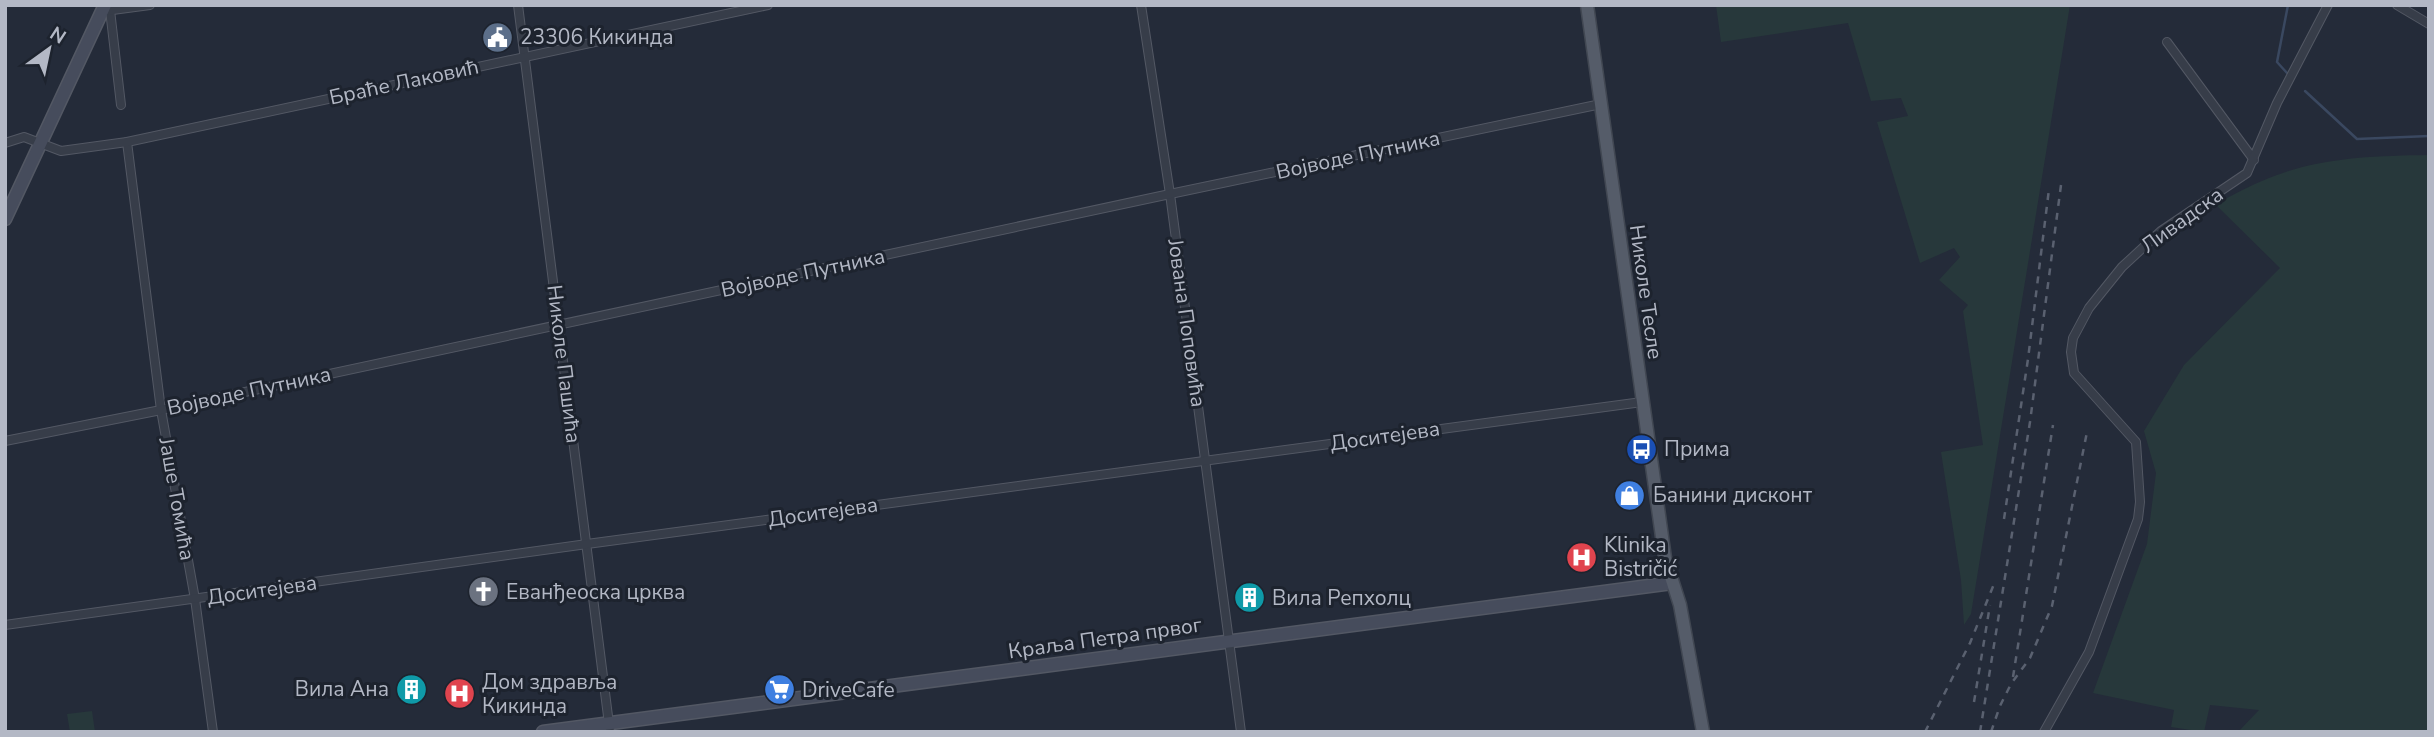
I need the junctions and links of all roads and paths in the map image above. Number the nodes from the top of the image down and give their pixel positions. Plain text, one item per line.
1 (150, 5) edge
2 (518, 5) edge
3 (768, 5) edge
4 (1141, 5) edge
5 (1587, 5) edge
6 (2328, 5) edge
7 (2398, 5) edge
8 (106, 9) edge
9 (2429, 24) edge
10 (2167, 43) dead end
11 (525, 56) junction
12 (1601, 104) junction
13 (121, 105) dead end
14 (41, 142) junction
15 (127, 142) junction
16 (5, 143) edge
17 (2253, 160) junction
18 (1170, 194) junction
19 (5, 219) edge
20 (559, 325) junction
21 (1642, 402) junction
22 (161, 410) junction
23 (5, 441) edge
24 (1205, 461) junction
25 (586, 544) junction
26 (1672, 583) junction
27 (195, 599) junction
28 (5, 625) edge
29 (1228, 641) junction
30 (609, 727) edge
31 (213, 732) edge
32 (543, 732) edge
33 (1241, 732) edge
34 (1703, 732) edge
35 (2044, 732) edge

1 - 8 street
2 - 11 street, Николе Пашића
3 - 11 street, Браће Лаковић
4 - 18 street, Јована Поповића
5 - 12 main road, Николе Тесле
6 - 17 street, Ливадска
7 - 9 street
8 - 13 street
8 - 14 street
10 - 17 street
11 - 15 street, Браће Лаковић
11 - 20 street, Николе Пашића
12 - 18 street, Војводе Путника
12 - 21 main road, Николе Тесле
14 - 15 street, Браће Лаковић
14 - 16 street, Браће Лаковић
14 - 19 street
15 - 22 street, Јаше Томића
17 - 35 street, Ливадска
18 - 20 street, Војводе Путника
18 - 24 street, Јована Поповића
20 - 22 street, Војводе Путника
20 - 25 street, Николе Пашића
21 - 24 street, Доситејева
21 - 26 main road, Николе Тесле
22 - 23 street, Војводе Путника
22 - 27 street, Јаше Томића
24 - 25 street, Доситејева
24 - 29 street, Јована Поповића
25 - 27 street, Доситејева
25 - 30 street, Николе Пашића
26 - 29 street, Краља Петра првог
26 - 34 main road, Николе Тесле
27 - 28 street, Доситејева
27 - 31 street, Јаше Томића
29 - 30 street, Краља Петра првог
29 - 33 street, Јована Поповића
30 - 32 street, Краља Петра првог

